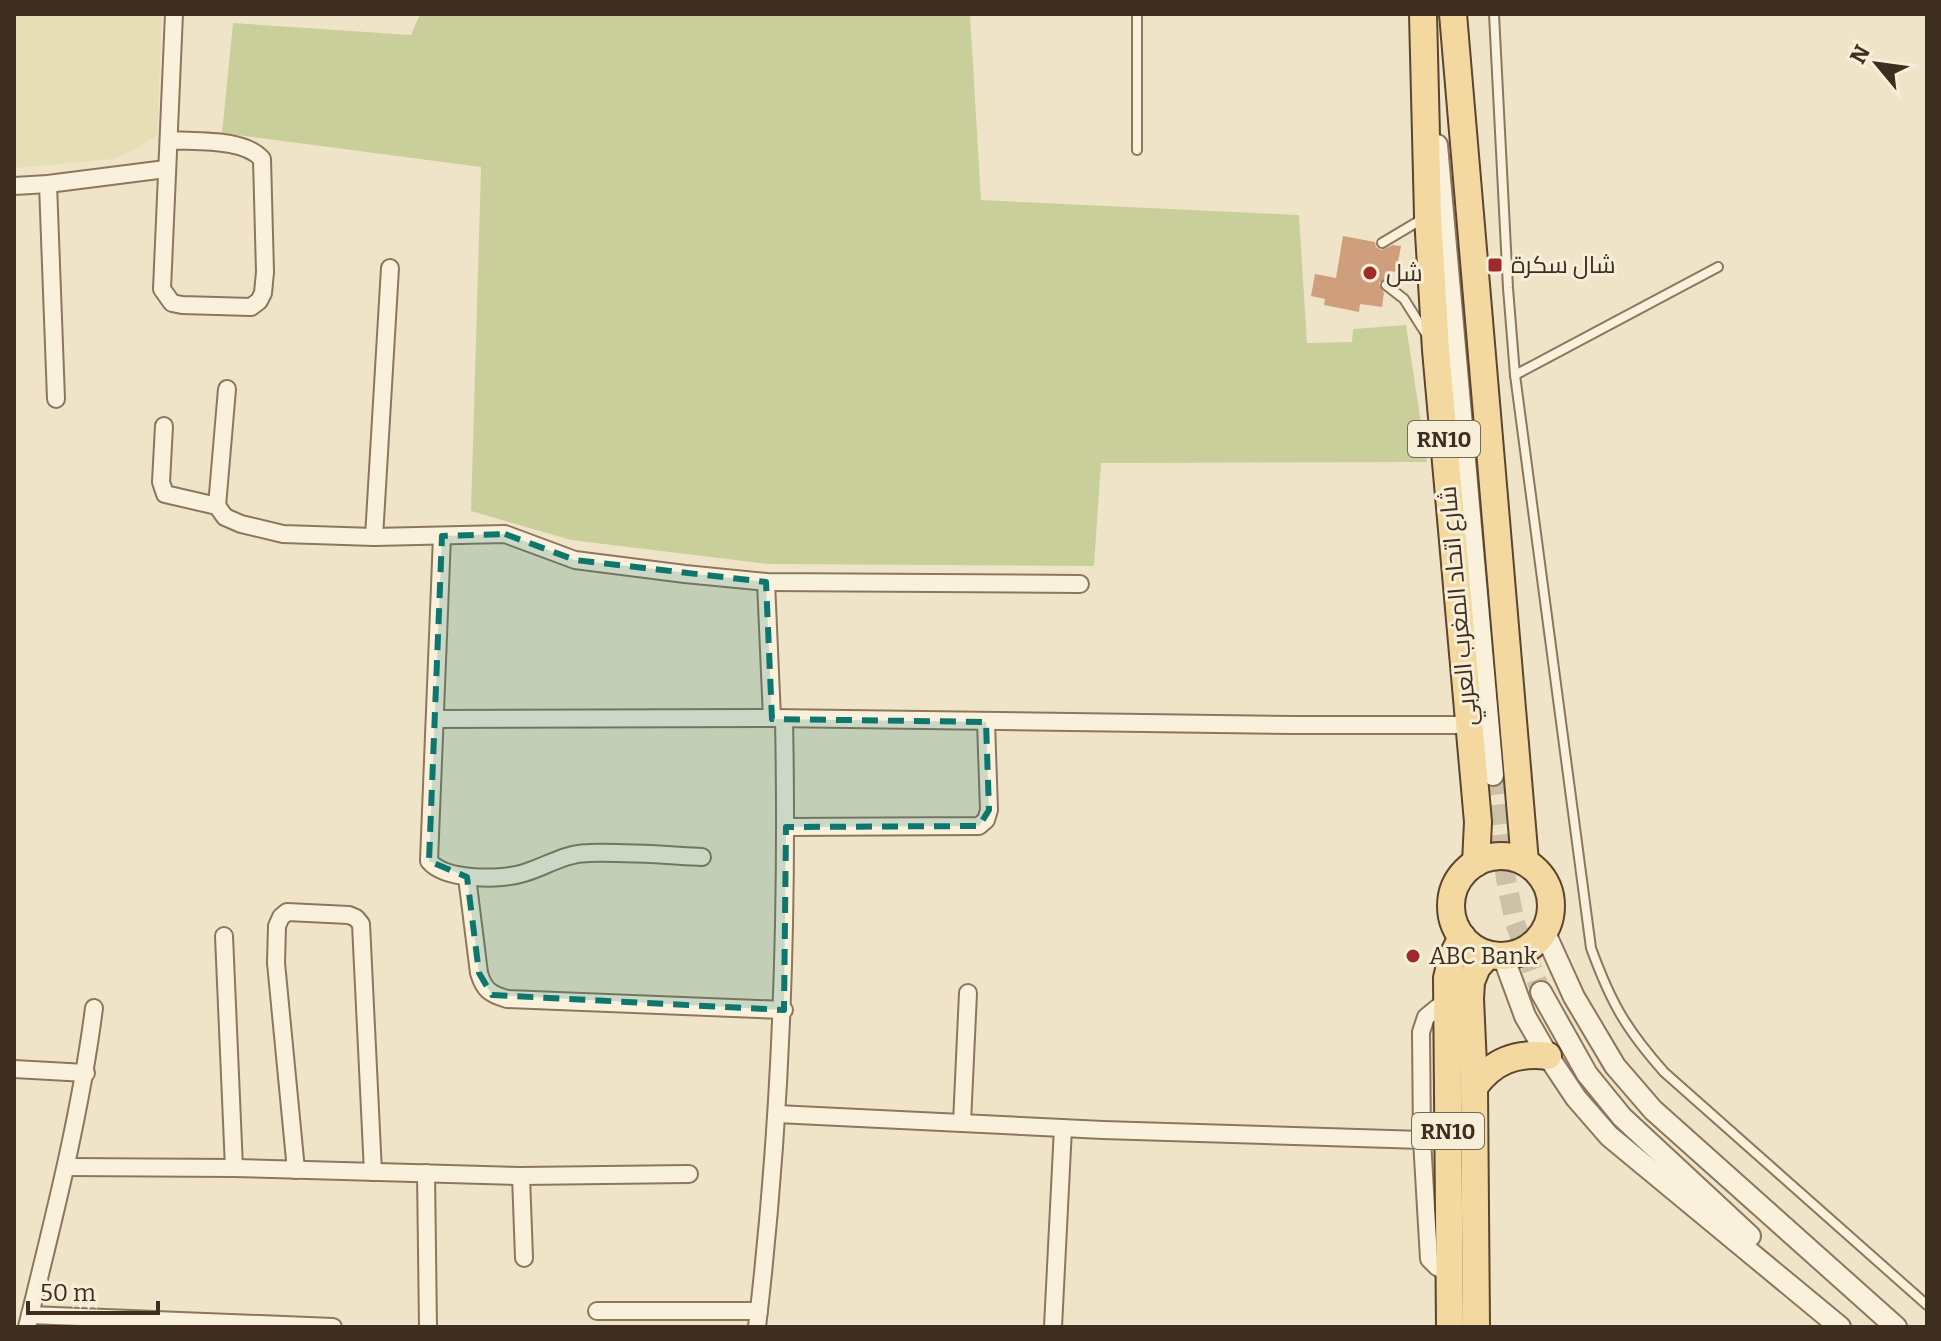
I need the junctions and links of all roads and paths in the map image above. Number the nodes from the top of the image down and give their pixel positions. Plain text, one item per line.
1 (174, 14) edge
2 (1137, 14) edge
3 (1424, 14) edge
4 (1453, 14) edge
5 (1494, 14) edge
6 (169, 140) junction
7 (1137, 150) dead end
8 (166, 169) junction
9 (48, 184) junction
10 (14, 186) edge
11 (1428, 216) junction
12 (1382, 243) dead end
13 (1718, 267) dead end
14 (390, 268) dead end
15 (1386, 285) dead end
16 (1436, 350) junction
17 (1515, 375) junction
18 (227, 389) dead end
19 (56, 399) dead end
20 (164, 426) dead end
21 (217, 506) junction
22 (442, 536) junction
23 (374, 537) junction
24 (766, 582) junction
25 (1080, 584) dead end
26 (435, 719) junction
27 (778, 719) junction
28 (986, 722) junction
29 (1468, 725) junction
30 (1493, 775) tunnel mouth
31 (786, 827) junction
32 (702, 857) dead end
33 (1525, 862) junction
34 (1476, 863) junction
35 (467, 877) junction
36 (1544, 931) junction
37 (224, 936) dead end
38 (1462, 937) junction
39 (1495, 955) junction
40 (1541, 992) tunnel mouth
41 (968, 993) dead end
42 (1447, 1000) junction
43 (94, 1008) dead end
44 (784, 1010) junction
45 (1548, 1056) junction
46 (14, 1069) edge
47 (86, 1073) junction
48 (1474, 1087) junction
49 (777, 1114) junction
50 (962, 1123) junction
51 (1063, 1128) junction
52 (1422, 1140) junction
53 (67, 1167) junction
54 (234, 1168) junction
55 (296, 1170) junction
56 (373, 1172) junction
57 (426, 1173) junction
58 (689, 1174) dead end
59 (521, 1176) junction
60 (524, 1258) dead end
61 (1450, 1274) junction
62 (14, 1298) edge
63 (1927, 1305) edge
64 (597, 1311) dead end
65 (29, 1315) edge
66 (758, 1319) edge
67 (333, 1327) edge
68 (428, 1327) edge
69 (1053, 1327) edge
70 (1450, 1327) edge
71 (1476, 1327) edge
72 (1840, 1327) edge
73 (1850, 1327) edge
74 (1896, 1327) edge

1 - 6 street
2 - 7 lane
3 - 11 main road, شارع اتحاد المغرب العربي / RN10
3 - 30 street
4 - 33 main road, شارع اتحاد المغرب العربي / RN10
5 - 17 lane
6 - 8 street
6 - 8 street
8 - 9 street
9 - 10 street
9 - 19 street
11 - 12 lane
11 - 16 main road, شارع اتحاد المغرب العربي / RN10
13 - 17 lane
14 - 23 street
15 - 16 lane
16 - 29 main road, شارع اتحاد المغرب العربي / RN10
17 - 63 lane
18 - 21 street
20 - 21 street
21 - 23 street
22 - 23 street
22 - 24 street
22 - 26 street
24 - 25 street
24 - 27 street
26 - 27 street
26 - 35 street
27 - 28 street
27 - 31 street
28 - 29 street
28 - 31 street
29 - 34 main road, شارع اتحاد المغرب العربي / RN10
31 - 44 street
32 - 35 street
33 - 34 main road
33 - 36 main road
34 - 38 main road
35 - 44 street
36 - 39 main road
36 - 74 street
37 - 54 street
38 - 39 main road
38 - 42 main road, RN10
39 - 45 street
39 - 48 main road, RN10
40 - 73 street
41 - 50 street
42 - 52 street
42 - 61 main road, RN10
43 - 47 street
44 - 49 street
45 - 48 main road
45 - 72 street
46 - 47 street
47 - 53 street
48 - 71 main road, RN10
49 - 50 street
49 - 66 street
50 - 51 street
51 - 52 street
51 - 69 street
52 - 61 street
53 - 54 street
53 - 65 street
54 - 55 street
55 - 56 street
55 - 56 street
56 - 57 street
57 - 59 street
57 - 68 street
58 - 59 street
59 - 60 street
61 - 70 main road, RN10
62 - 65 street
64 - 66 street
65 - 67 street

